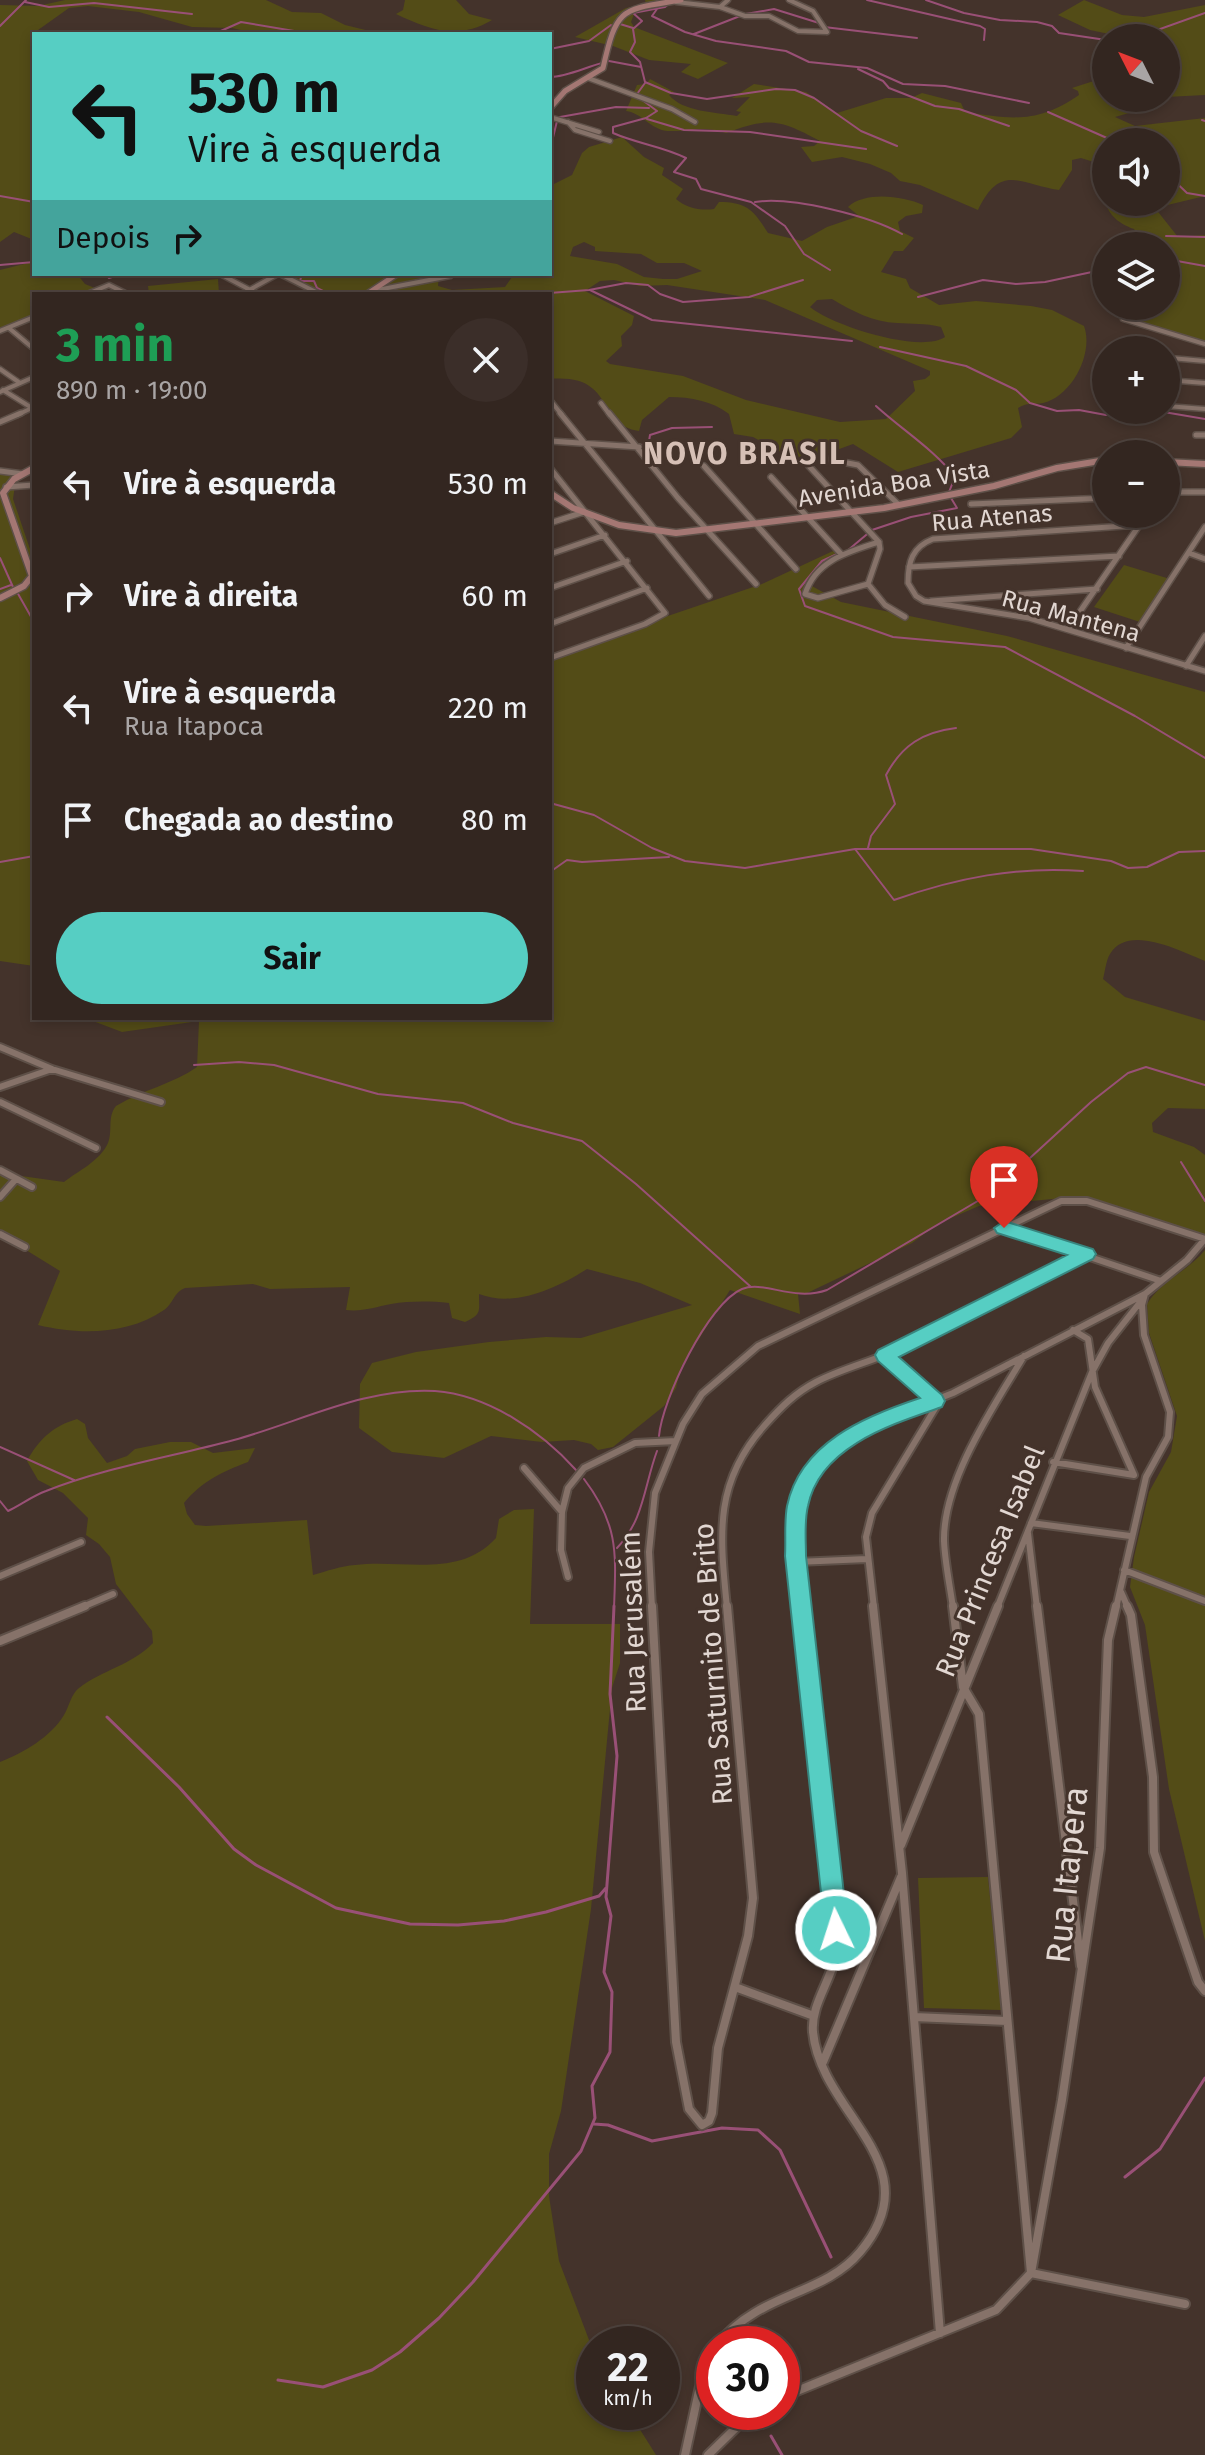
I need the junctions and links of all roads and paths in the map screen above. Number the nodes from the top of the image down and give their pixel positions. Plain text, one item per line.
1 (728, 0) edge
2 (789, 0) edge
3 (679, 1) edge
4 (653, 2) edge
5 (720, 7) junction
6 (588, 78) junction
7 (552, 106) edge
8 (552, 118) edge
9 (568, 122) junction
10 (695, 122) dead end
11 (599, 132) dead end
12 (610, 141) dead end
13 (224, 276) edge
14 (275, 276) edge
15 (283, 276) edge
16 (394, 276) edge
17 (450, 276) dead end
18 (250, 290) junction
19 (92, 292) edge
20 (123, 292) edge
21 (246, 292) edge
22 (254, 292) edge
23 (316, 292) edge
24 (370, 292) edge
25 (374, 292) edge
26 (32, 318) edge
27 (1126, 320) edge
28 (9, 328) junction
29 (0, 331) edge
30 (1205, 344) edge
31 (32, 346) edge
32 (1180, 359) edge
33 (1205, 361) edge
34 (0, 369) edge
35 (32, 378) edge
36 (1180, 381) edge
37 (20, 383) junction
38 (1205, 383) edge
39 (1, 391) edge
40 (552, 403) edge
41 (601, 403) dead end
42 (32, 406) edge
43 (32, 407) edge
44 (1180, 407) edge
45 (1205, 409) edge
46 (0, 422) edge
47 (1196, 435) dead end
48 (1205, 435) edge
49 (552, 441) edge
50 (583, 444) junction
51 (639, 447) junction
52 (827, 459) dead end
53 (1092, 463) edge
54 (1180, 463) edge
55 (1205, 464) edge
56 (808, 465) dead end
57 (704, 466) dead end
58 (32, 469) edge
59 (0, 471) edge
60 (552, 471) edge
61 (23, 474) junction
62 (771, 477) dead end
63 (32, 485) edge
64 (6, 487) junction
65 (1180, 492) edge
66 (1205, 492) edge
67 (552, 494) edge
68 (1092, 499) edge
69 (971, 504) dead end
70 (899, 505) junction
71 (584, 512) junction
72 (853, 513) junction
73 (805, 518) junction
74 (552, 522) edge
75 (756, 523) junction
76 (1205, 527) edge
77 (1095, 528) edge
78 (1137, 528) edge
79 (706, 530) junction
80 (655, 532) junction
81 (605, 535) junction
82 (879, 542) junction
83 (552, 553) edge
84 (1189, 553) junction
85 (842, 555) junction
86 (1119, 556) junction
87 (1205, 559) edge
88 (627, 561) junction
89 (909, 567) junction
90 (796, 569) dead end
91 (756, 584) dead end
92 (868, 584) junction
93 (552, 587) edge
94 (647, 588) junction
95 (1097, 589) junction
96 (709, 596) dead end
97 (0, 598) edge
98 (927, 602) junction
99 (905, 617) dead end
100 (552, 623) edge
101 (1068, 629) junction
102 (1205, 636) edge
103 (1126, 648) junction
104 (552, 657) edge
105 (1186, 666) junction
106 (1205, 671) edge
107 (0, 1047) edge
108 (52, 1069) junction
109 (0, 1087) edge
110 (0, 1102) edge
111 (161, 1102) dead end
112 (96, 1148) dead end
113 (0, 1170) edge
114 (16, 1179) junction
115 (32, 1187) dead end
116 (0, 1197) edge
117 (1004, 1228) junction
118 (0, 1234) edge
119 (1205, 1239) edge
120 (25, 1247) dead end
121 (1086, 1254) junction
122 (1161, 1281) junction
123 (1143, 1298) junction
124 (1073, 1330) junction
125 (885, 1355) junction
126 (1025, 1355) junction
127 (1092, 1372) junction
128 (936, 1401) junction
129 (676, 1441) junction
130 (1053, 1462) junction
131 (524, 1468) dead end
132 (1134, 1475) junction
133 (1146, 1477) junction
134 (562, 1512) junction
135 (1029, 1526) junction
136 (1130, 1536) junction
137 (81, 1542) dead end
138 (867, 1559) junction
139 (796, 1562) junction
140 (1124, 1570) junction
141 (0, 1576) edge
142 (568, 1577) dead end
143 (1120, 1590) junction
144 (113, 1594) dead end
145 (1205, 1601) edge
146 (0, 1641) edge
147 (963, 1687) junction
148 (899, 1849) junction
149 (902, 1873) junction
150 (1082, 1976) junction
151 (735, 1987) junction
152 (1205, 1991) edge
153 (814, 2016) junction
154 (914, 2017) junction
155 (1007, 2021) junction
156 (823, 2062) junction
157 (702, 2125) joint
158 (1031, 2273) junction
159 (1185, 2304) dead end
160 (733, 2326) edge
161 (940, 2333) junction
162 (800, 2390) edge
163 (696, 2405) edge
164 (734, 2430) edge
165 (685, 2455) edge
166 (708, 2455) edge

1 - 5 street
2 - 5 street
3 - 4 street
3 - 5 street
4 - 6 street
6 - 7 street
6 - 10 street
8 - 9 street
9 - 11 street
9 - 12 street
13 - 18 street
14 - 18 street
15 - 23 street
16 - 24 street
17 - 25 street
18 - 21 street
18 - 22 street
19 - 20 street
26 - 28 street
27 - 30 street
28 - 29 street
28 - 31 street
32 - 33 street
34 - 37 street
35 - 37 street
36 - 38 street
37 - 39 street
39 - 42 street
40 - 50 street
41 - 51 street
43 - 46 street
44 - 45 street
47 - 48 street
49 - 50 street
50 - 51 street
50 - 80 street
51 - 79 street
52 - 70 street
53 - 70 street, Avenida Boa Vista
54 - 55 street
56 - 72 street
57 - 75 street
58 - 61 street
59 - 61 street
60 - 71 street
61 - 64 street
62 - 73 street
63 - 64 street
64 - 97 street
65 - 66 street
67 - 71 street, Avenida Boa Vista
68 - 69 street
70 - 72 street, Avenida Boa Vista
71 - 74 street
71 - 80 street, Avenida Boa Vista
71 - 81 street
72 - 73 street, Avenida Boa Vista
72 - 82 street
73 - 75 street, Avenida Boa Vista
73 - 85 street
75 - 79 street, Avenida Boa Vista
75 - 90 street
76 - 84 street
77 - 89 street, Rua Atenas
78 - 86 street
79 - 80 street, Avenida Boa Vista
79 - 91 street
80 - 96 street
81 - 83 street
81 - 88 street
82 - 85 street
82 - 92 street
84 - 87 street
84 - 103 street
85 - 92 street
86 - 89 street
86 - 95 street
88 - 93 street
88 - 94 street
89 - 98 street, Rua Atenas
92 - 99 street
94 - 100 street
94 - 104 street
95 - 98 street
95 - 101 street
98 - 101 street, Rua Mantena
101 - 103 street, Rua Mantena
102 - 105 street
103 - 105 street, Rua Mantena
105 - 106 street, Rua Mantena
107 - 108 street
108 - 109 street
108 - 111 street
110 - 112 street
113 - 114 street
114 - 115 street
114 - 116 street
117 - 119 street, Rua Jerusalém
117 - 121 street
117 - 129 street, Rua Jerusalém
118 - 120 street
119 - 122 street
121 - 122 street
121 - 125 street, Rua Saturnito de Brito
122 - 123 street
123 - 124 street
123 - 127 street, Rua Princesa Isabel
123 - 133 street, Rua Itapera
124 - 126 street
124 - 127 street
125 - 128 street
125 - 151 street, Rua Saturnito de Brito
126 - 128 street
126 - 147 street
127 - 130 street, Rua Princesa Isabel
127 - 132 street
128 - 138 street
128 - 139 street
129 - 134 street
129 - 157 street, Rua Jerusalém
130 - 132 street
130 - 135 street, Rua Princesa Isabel
131 - 134 street
132 - 133 street
133 - 136 street, Rua Itapera
134 - 142 street
135 - 136 street
135 - 147 street, Rua Princesa Isabel
135 - 150 street
136 - 140 street, Rua Itapera
137 - 141 street
138 - 139 street
138 - 148 street
139 - 153 street
140 - 143 street, Rua Itapera
140 - 145 street
143 - 150 street, Rua Itapera
143 - 152 street
144 - 146 street
147 - 148 street, Rua Princesa Isabel
147 - 155 street
148 - 149 street
149 - 154 street
149 - 156 street
150 - 158 street, Rua Itapera
151 - 153 street
151 - 157 street, Rua Saturnito de Brito
153 - 156 street
154 - 155 street
154 - 161 street
155 - 158 street
156 - 160 street
158 - 159 street
158 - 161 street
161 - 162 street
163 - 165 street
164 - 166 street

